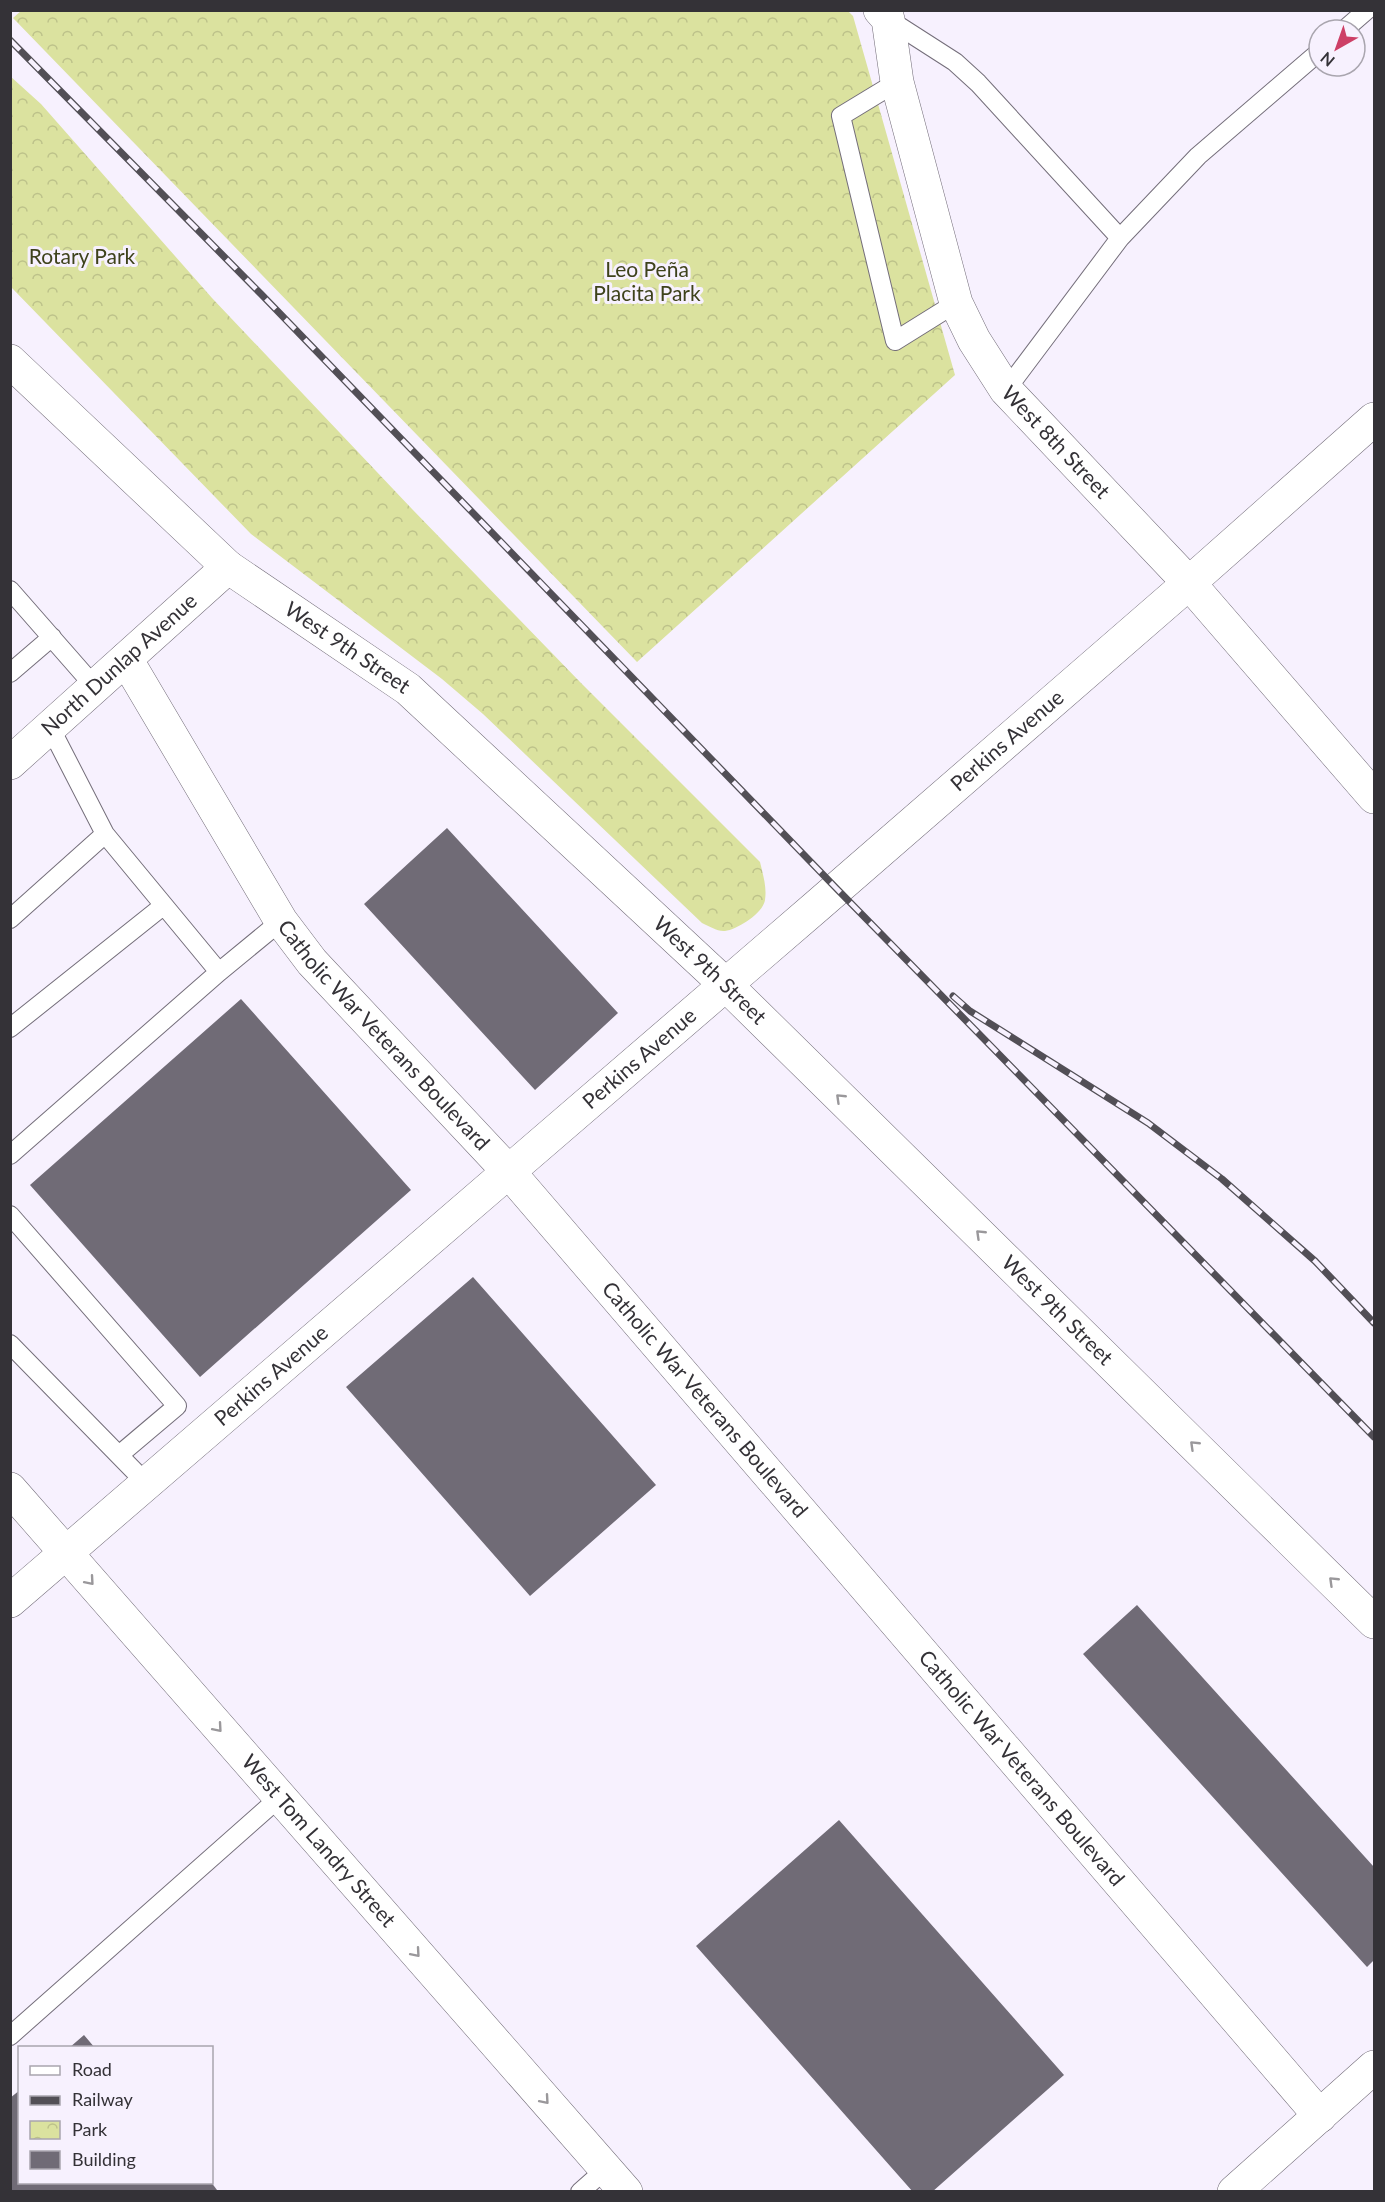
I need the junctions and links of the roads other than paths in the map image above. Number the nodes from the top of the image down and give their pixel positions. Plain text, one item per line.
1 (889, 14) edge
2 (1307, 62) edge
3 (897, 82) junction
4 (1120, 238) junction
5 (956, 303) junction
6 (15, 373) edge
7 (1006, 390) junction
8 (1374, 419) edge
9 (228, 567) junction
10 (1189, 583) junction
11 (10, 590) edge
12 (52, 637) junction
13 (126, 659) junction
14 (10, 673) edge
15 (95, 687) junction
16 (50, 727) junction
17 (10, 763) edge
18 (1374, 797) edge
19 (105, 834) junction
20 (163, 906) junction
21 (10, 919) edge
22 (281, 921) junction
23 (219, 972) junction
24 (725, 984) junction
25 (10, 1028) edge
26 (10, 1155) edge
27 (509, 1172) junction
28 (10, 1215) edge
29 (10, 1344) edge
30 (119, 1455) junction
31 (148, 1485) junction
32 (10, 1489) edge
33 (66, 1554) junction
34 (10, 1601) edge
35 (1374, 1622) edge
36 (279, 1797) junction
37 (10, 2036) edge
38 (1374, 2067) edge
39 (1320, 2116) junction
40 (616, 2180) edge
41 (580, 2192) edge
42 (1234, 2192) edge

1 - 3 street, West 8th Street
1 - 4 lane
2 - 4 lane
3 - 5 street, West 8th Street
3 - 5 lane
4 - 7 lane
5 - 7 street, West 8th Street
6 - 9 street, West 9th Street
7 - 10 street, West 8th Street
8 - 10 street, Perkins Avenue
9 - 13 street, North Dunlap Avenue
9 - 24 street, West 9th Street
10 - 18 street, West 8th Street
10 - 24 street, Perkins Avenue
11 - 12 lane
12 - 14 lane
12 - 15 lane
13 - 15 street, North Dunlap Avenue
13 - 22 street, Catholic War Veterans Boulevard
15 - 16 street, North Dunlap Avenue
16 - 17 street, North Dunlap Avenue
16 - 19 lane
19 - 20 lane
19 - 21 lane
20 - 23 lane
20 - 25 lane
22 - 23 lane
22 - 27 street, Catholic War Veterans Boulevard
23 - 26 lane
24 - 27 street, Perkins Avenue
35 -> 24 street, West 9th Street
27 - 31 street, Perkins Avenue
27 - 39 street, Catholic War Veterans Boulevard
28 - 30 lane
29 - 30 lane
30 - 31 lane
31 - 33 street, Perkins Avenue
32 - 33 street, West Tom Landry Street
33 - 34 street, Perkins Avenue
33 -> 36 street, West Tom Landry Street
36 - 37 lane
36 -> 40 street, West Tom Landry Street
38 - 39 street
39 - 42 street
40 - 41 lane

